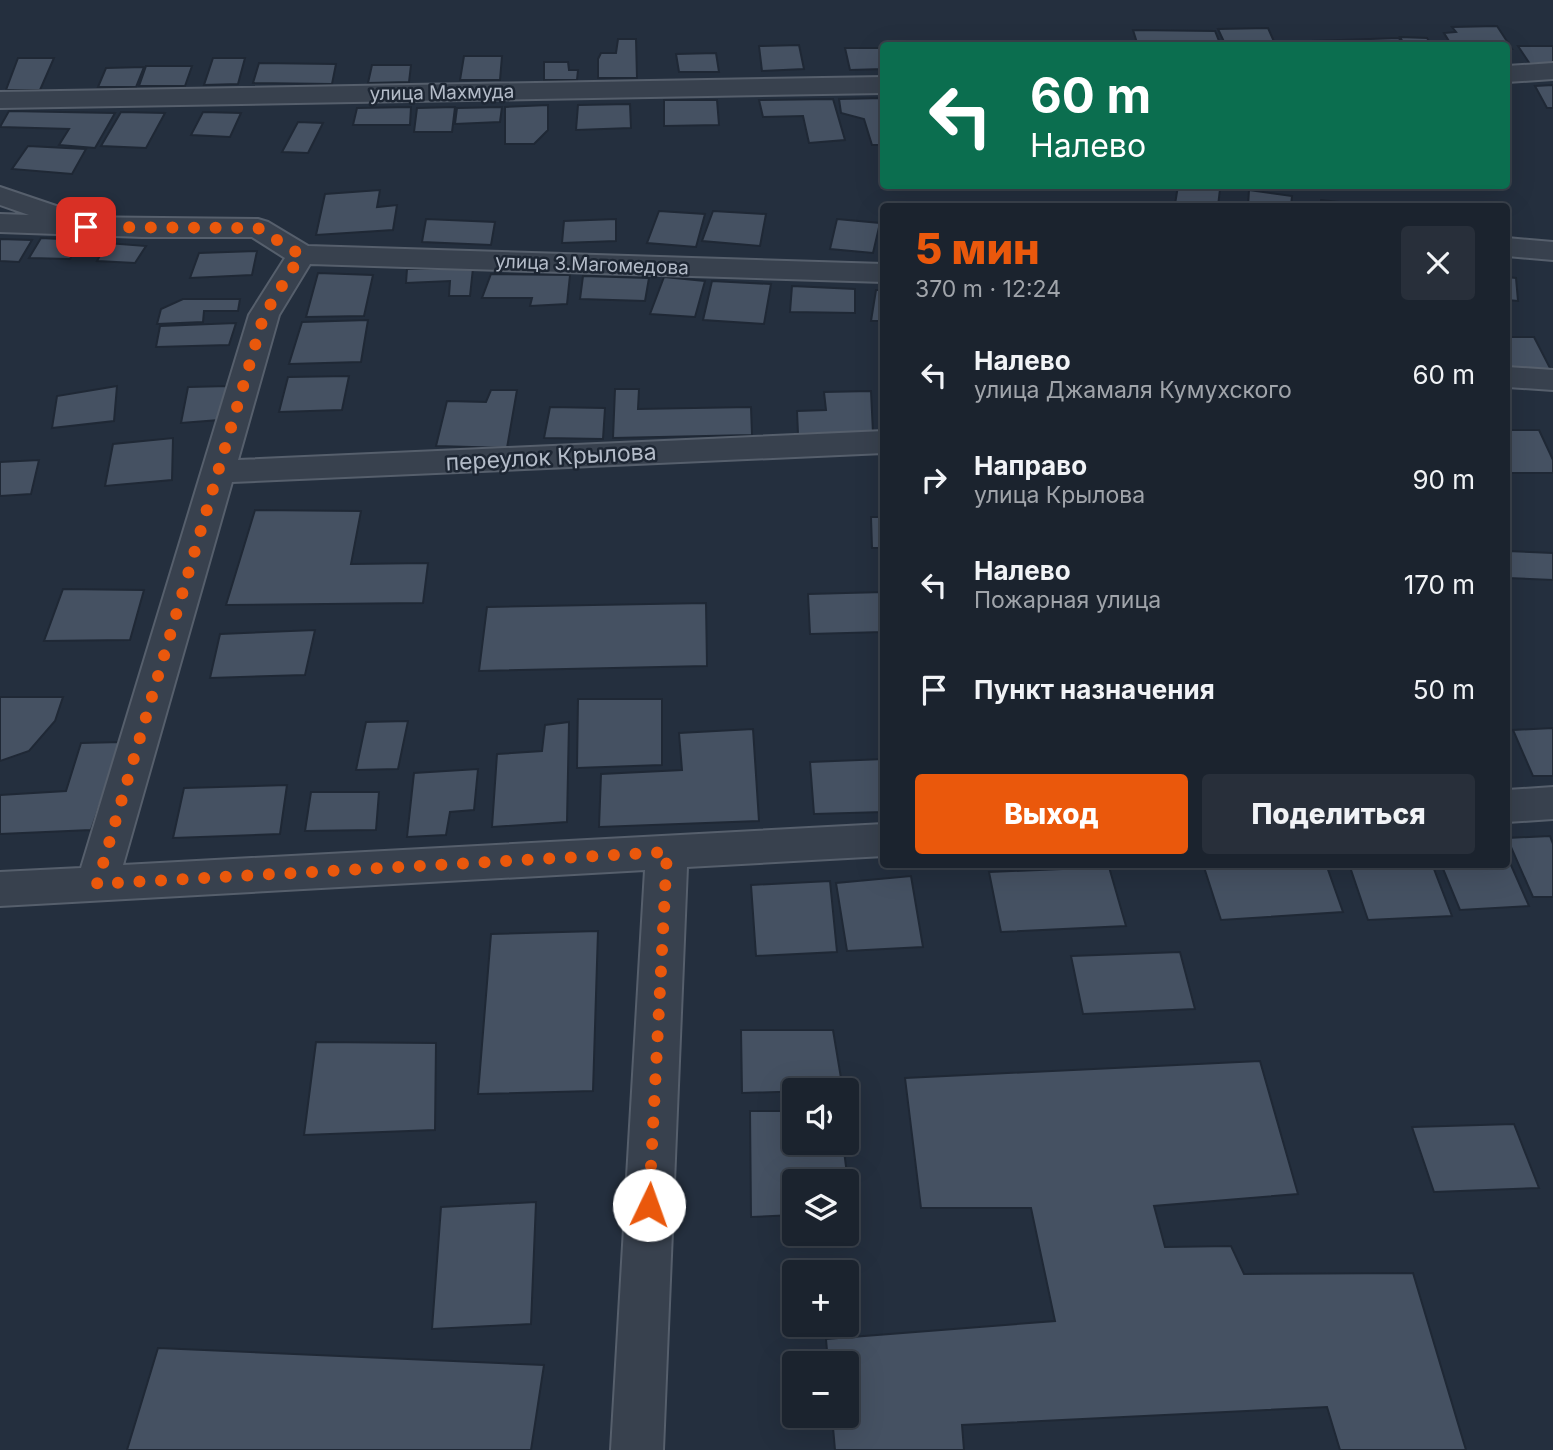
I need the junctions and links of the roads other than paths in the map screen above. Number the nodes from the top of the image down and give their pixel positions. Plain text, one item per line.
1 (1553, 71) edge
2 (1510, 74) edge
3 (880, 85) edge
4 (0, 100) edge
5 (0, 195) edge
6 (0, 223) edge
7 (86, 227) junction
8 (1510, 247) edge
9 (1553, 251) edge
10 (301, 255) junction
11 (880, 273) edge
12 (1510, 377) edge
13 (1553, 380) edge
14 (880, 442) edge
15 (218, 472) junction
16 (1553, 803) edge
17 (1510, 806) edge
18 (880, 840) edge
19 (667, 852) junction
20 (97, 884) junction
21 (0, 889) edge
22 (637, 1450) edge

1 - 2 street
3 - 4 street, улица Махмуда
5 - 7 street
6 - 7 street
7 - 10 street
8 - 9 street
10 - 11 street, улица З.Магомедова
10 - 15 street
12 - 13 street
14 - 15 street, переулок Крылова
15 - 20 street
16 - 17 street
18 - 19 street
19 - 20 street
19 - 22 street
20 - 21 street

